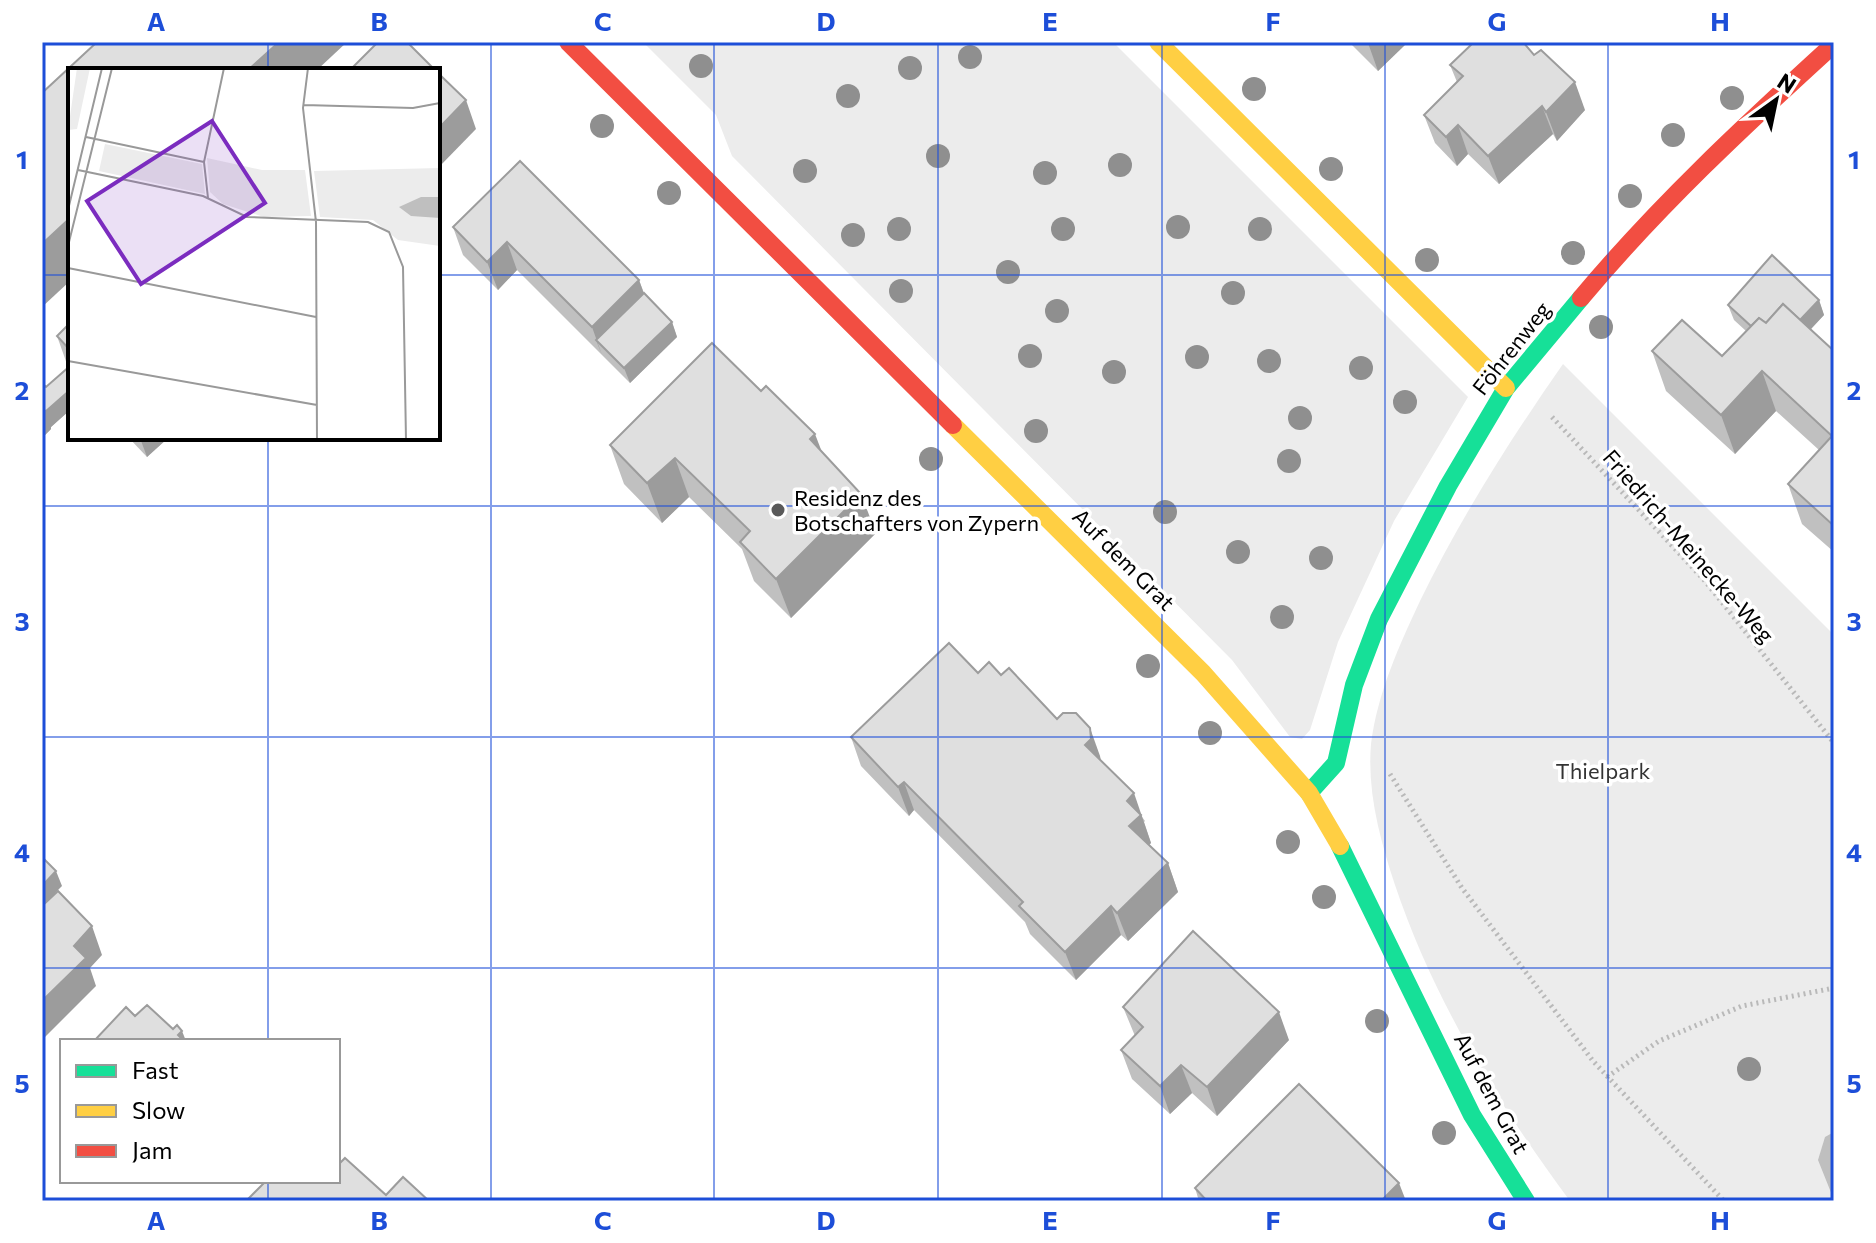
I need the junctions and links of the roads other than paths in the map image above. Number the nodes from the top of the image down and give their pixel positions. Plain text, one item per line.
1 (568, 42) edge
2 (1158, 42) edge
3 (1834, 44) edge
4 (1506, 388) junction
5 (1309, 793) junction
6 (1526, 1201) edge

1 - 5 street, Auf dem Grat
2 - 4 street
3 - 4 street, Föhrenweg
4 - 5 street, Föhrenweg
5 - 6 street, Auf dem Grat

